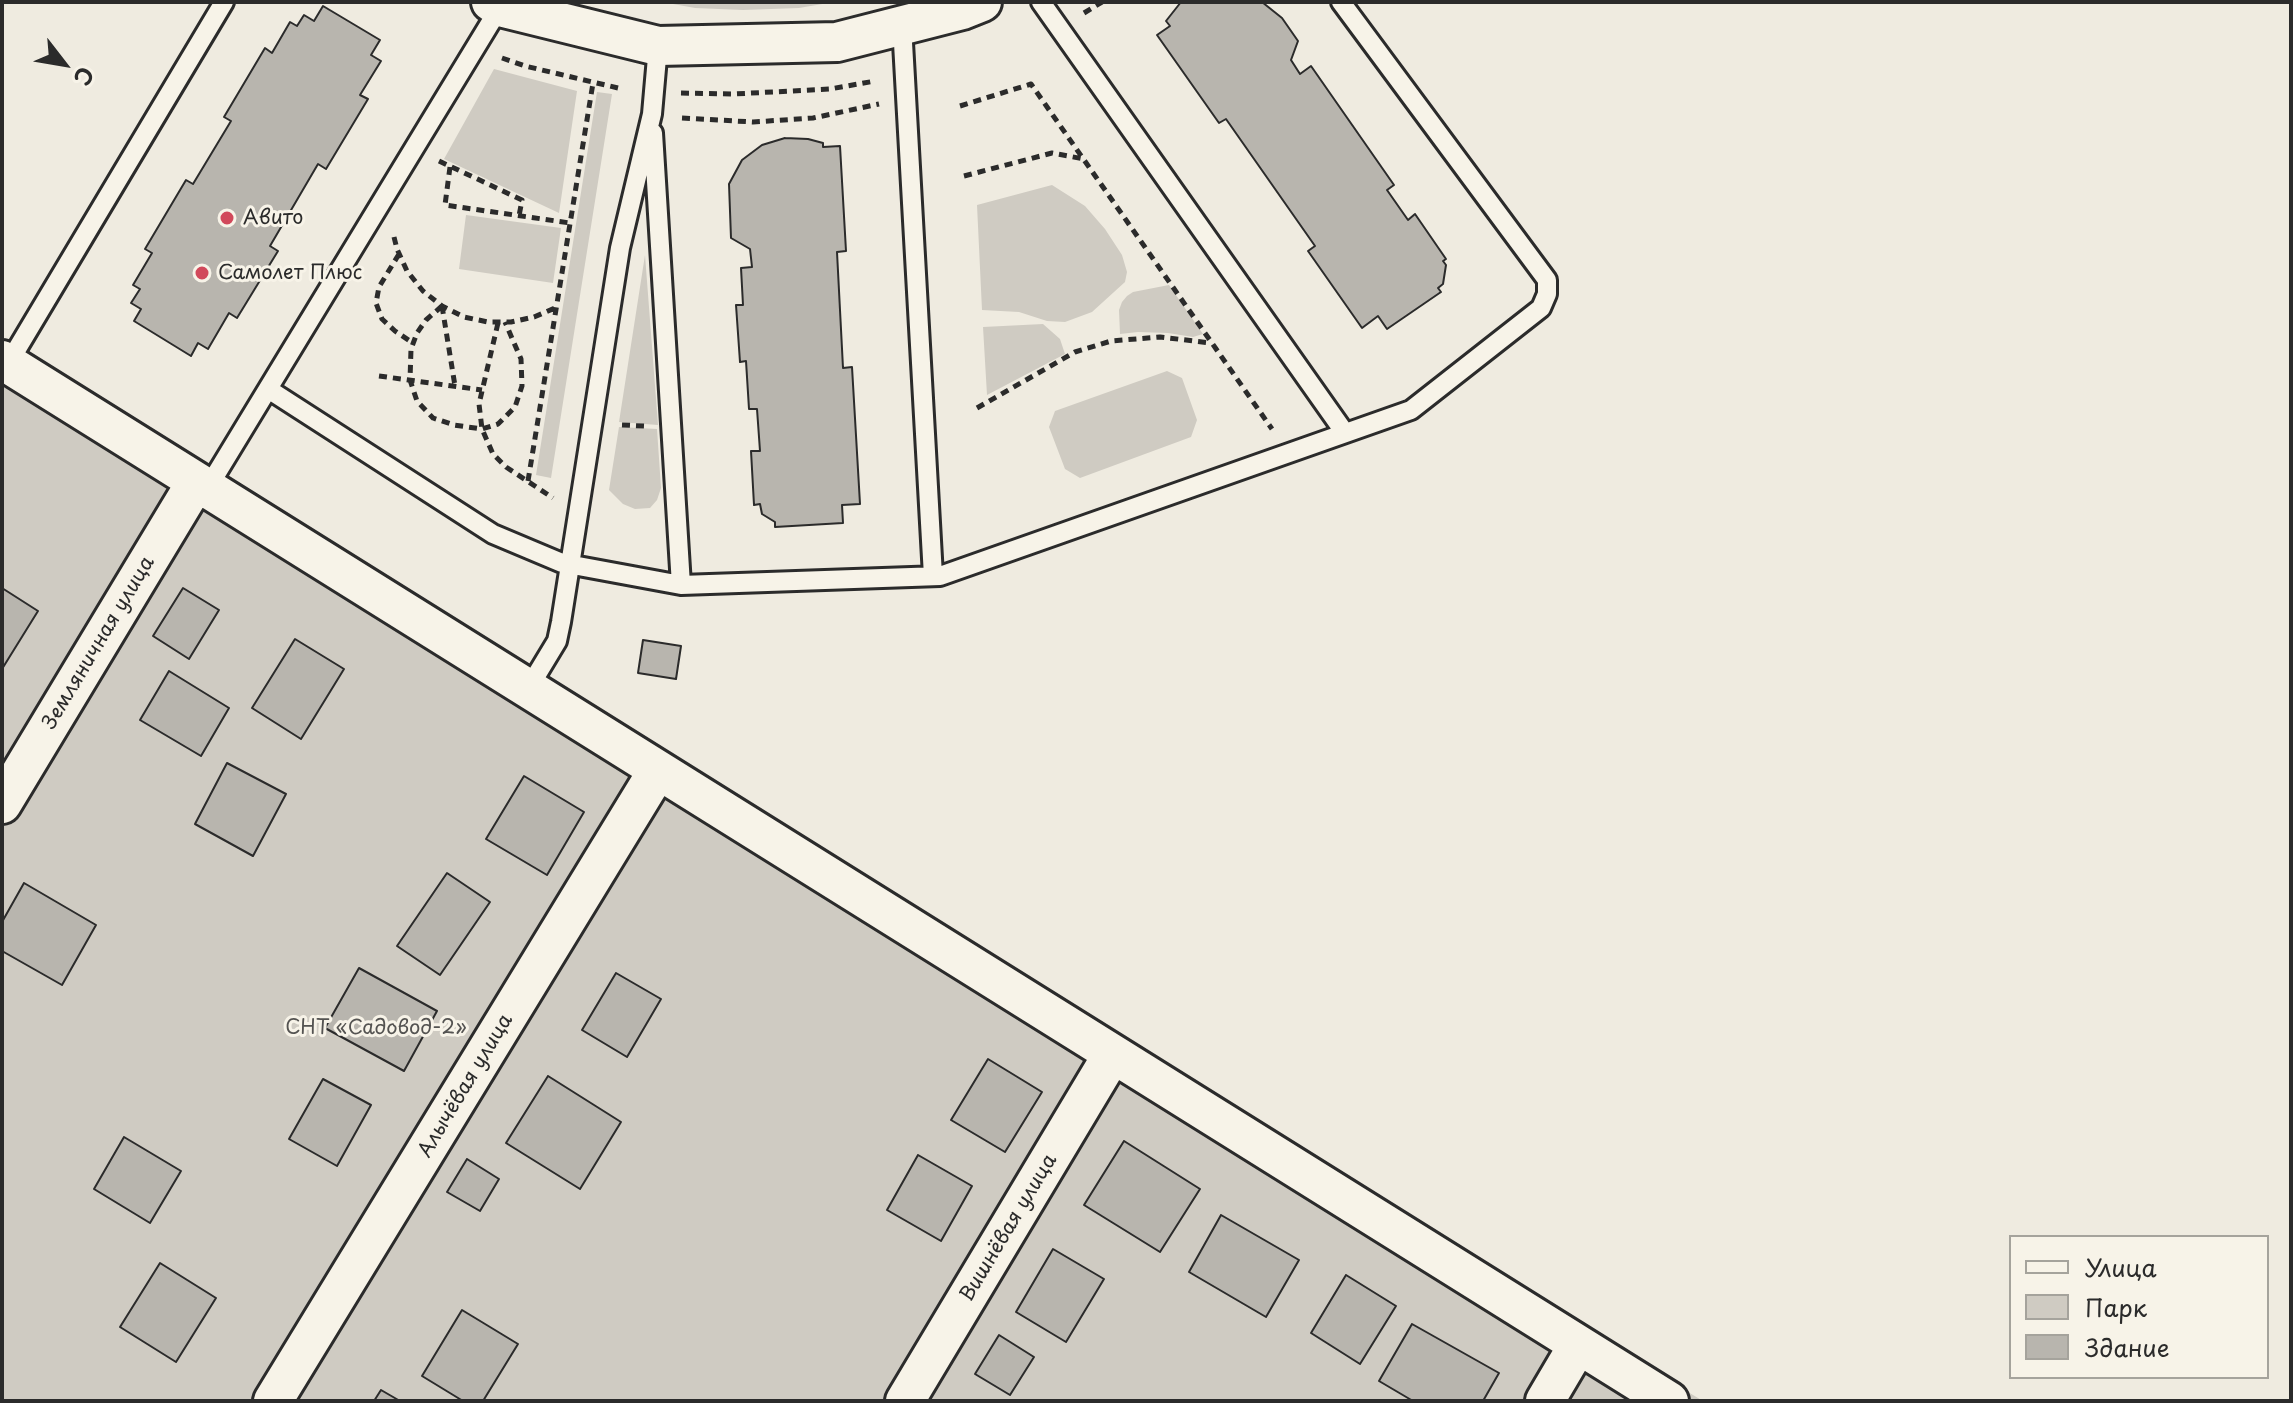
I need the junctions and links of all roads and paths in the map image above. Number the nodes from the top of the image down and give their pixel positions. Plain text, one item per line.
1 (224, 2) edge
2 (982, 2) edge
3 (1041, 2) edge
4 (1102, 2) edge
5 (1341, 2) edge
6 (495, 4) edge
7 (1080, 15) dead end
8 (902, 25) junction
9 (658, 46) junction
10 (475, 48) junction
11 (873, 70) dead end
12 (875, 81) junction
13 (593, 83) junction
14 (618, 88) dead end
15 (681, 93) dead end
16 (960, 106) dead end
17 (652, 114) junction
18 (682, 118) dead end
19 (432, 158) dead end
20 (1084, 159) junction
21 (450, 167) junction
22 (964, 176) dead end
23 (519, 216) junction
24 (570, 223) junction
25 (392, 225) dead end
26 (399, 254) junction
27 (442, 306) junction
28 (556, 307) junction
29 (502, 322) junction
30 (413, 343) junction
31 (1212, 343) junction
32 (5, 362) edge
33 (379, 376) dead end
34 (410, 380) junction
35 (455, 386) junction
36 (268, 389) junction
37 (482, 390) junction
38 (977, 408) dead end
39 (592, 424) junction
40 (672, 428) junction
41 (482, 429) junction
42 (1273, 429) dead end
43 (1345, 433) junction
44 (528, 481) junction
45 (202, 486) junction
46 (554, 498) dead end
47 (570, 564) junction
48 (933, 576) junction
49 (681, 585) junction
50 (528, 689) junction
51 (658, 770) junction
52 (2, 804) edge
53 (1112, 1055) junction
54 (1578, 1345) junction
55 (273, 1401) edge
56 (905, 1401) edge
57 (1545, 1401) edge
58 (1669, 1401) edge

1 - 32 lane
2 - 8 street
3 - 43 lane
4 - 7 path
5 - 43 lane
6 - 9 street
6 - 10 lane
8 - 9 street
8 - 48 lane
9 - 17 lane
10 - 13 path
10 - 36 lane
11 - 12 path
12 - 15 path
12 - 18 path
13 - 14 path
13 - 24 path
16 - 20 path
17 - 39 lane
17 - 40 lane
19 - 21 path
20 - 22 path
20 - 31 path
21 - 23 path
21 - 23 path
23 - 24 path
24 - 28 path
25 - 26 path
26 - 27 path
26 - 30 path
27 - 29 path
27 - 30 path
27 - 35 path
28 - 29 path
28 - 44 path
29 - 37 path
29 - 41 path
30 - 34 path
31 - 38 path
31 - 42 path
32 - 45 street
33 - 34 path
34 - 35 path
34 - 41 path
35 - 37 path
36 - 45 lane
36 - 47 lane
37 - 41 path
39 - 40 path
39 - 47 lane
40 - 49 lane
41 - 44 path
43 - 48 lane
44 - 46 path
45 - 50 street
45 - 52 street, Земляничная улица
47 - 49 lane
47 - 50 lane
48 - 49 lane
50 - 51 street
51 - 53 street
51 - 55 street, Алычёвая улица
53 - 54 street
53 - 56 street, Вишнёвая улица
54 - 57 street
54 - 58 street

